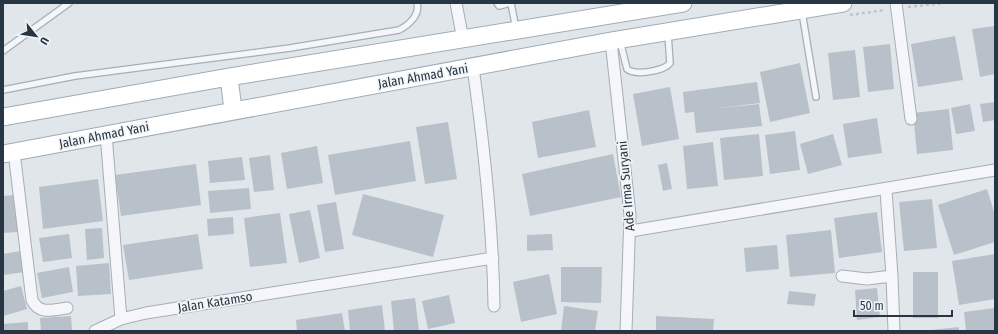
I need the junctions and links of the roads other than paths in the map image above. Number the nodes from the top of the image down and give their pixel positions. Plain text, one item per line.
1 (69, 3) edge
2 (417, 3) edge
3 (456, 3) edge
4 (497, 3) edge
5 (511, 3) edge
6 (683, 3) edge
7 (843, 3) edge
8 (896, 3) edge
9 (802, 10) junction
10 (516, 31) junction
11 (668, 32) junction
12 (463, 40) junction
13 (616, 41) junction
14 (3, 51) edge
15 (473, 67) junction
16 (229, 78) junction
17 (3, 90) edge
18 (816, 97) dead end
19 (233, 110) junction
20 (3, 117) edge
21 (911, 119) dead end
22 (106, 134) junction
23 (9, 153) edge
24 (995, 170) edge
25 (886, 190) junction
26 (631, 231) junction
27 (493, 258) junction
28 (842, 276) dead end
29 (892, 276) junction
30 (494, 306) dead end
31 (67, 308) dead end
32 (121, 319) junction
33 (95, 331) edge
34 (626, 331) edge
35 (894, 331) edge

1 - 14 lane
2 - 17 lane
3 - 12 street
4 - 5 lane
5 - 10 lane
6 - 10 main road
7 - 9 main road, Jalan Ahmad Yani
8 - 21 street
9 - 11 main road, Jalan Ahmad Yani
9 - 18 lane
10 - 12 main road
11 - 13 main road, Jalan Ahmad Yani
11 - 13 lane
12 - 16 main road
13 - 15 main road, Jalan Ahmad Yani
13 - 26 street, Ade Irma Suryani
15 - 19 main road, Jalan Ahmad Yani
15 - 27 street
16 - 19 main road
16 - 20 main road
19 - 22 main road, Jalan Ahmad Yani
22 - 23 main road, Jalan Ahmad Yani
22 - 32 street
23 - 31 street
24 - 25 street
25 - 26 street
25 - 29 street
26 - 34 street, Ade Irma Suryani
27 - 30 street
27 - 32 street, Jalan Katamso
28 - 29 street
29 - 35 street
32 - 33 street, Jalan Katamso

